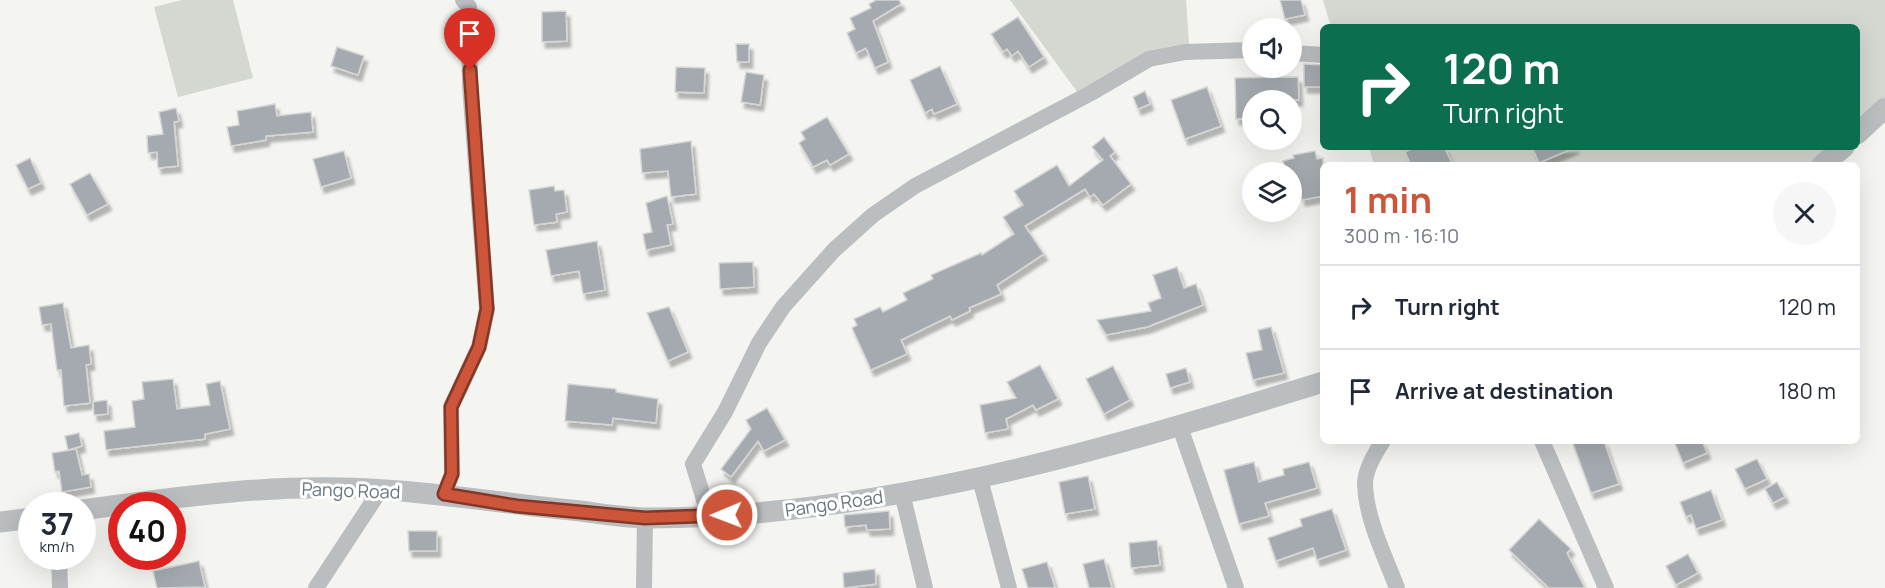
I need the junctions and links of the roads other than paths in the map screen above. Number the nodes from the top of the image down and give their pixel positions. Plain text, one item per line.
1 (463, 0) edge
2 (1242, 50) edge
3 (1302, 54) edge
4 (1320, 55) edge
5 (1885, 108) edge
6 (1860, 131) edge
7 (1840, 150) edge
8 (1826, 162) edge
9 (1320, 383) edge
10 (1180, 427) junction
11 (1381, 444) edge
12 (1543, 444) edge
13 (980, 479) junction
14 (381, 489) junction
15 (902, 493) junction
16 (444, 494) junction
17 (96, 508) edge
18 (709, 516) junction
19 (645, 518) junction
20 (18, 520) edge
21 (0, 522) edge
22 (59, 570) edge
23 (60, 588) edge
24 (316, 588) edge
25 (645, 588) edge
26 (926, 588) edge
27 (1009, 588) edge
28 (1236, 588) edge
29 (1397, 588) edge
30 (1606, 588) edge

1 - 16 street
2 - 18 street
3 - 4 street
5 - 6 street
7 - 8 street
9 - 10 street, Pango Road
10 - 13 street, Pango Road
10 - 28 street
11 - 29 street
12 - 30 street
13 - 15 street, Pango Road
13 - 27 street
14 - 16 street, Pango Road
14 - 17 street, Pango Road
14 - 24 street
15 - 18 street, Pango Road
15 - 26 street
16 - 19 street, Pango Road
18 - 19 street, Pango Road
19 - 25 street
20 - 21 street
22 - 23 street

